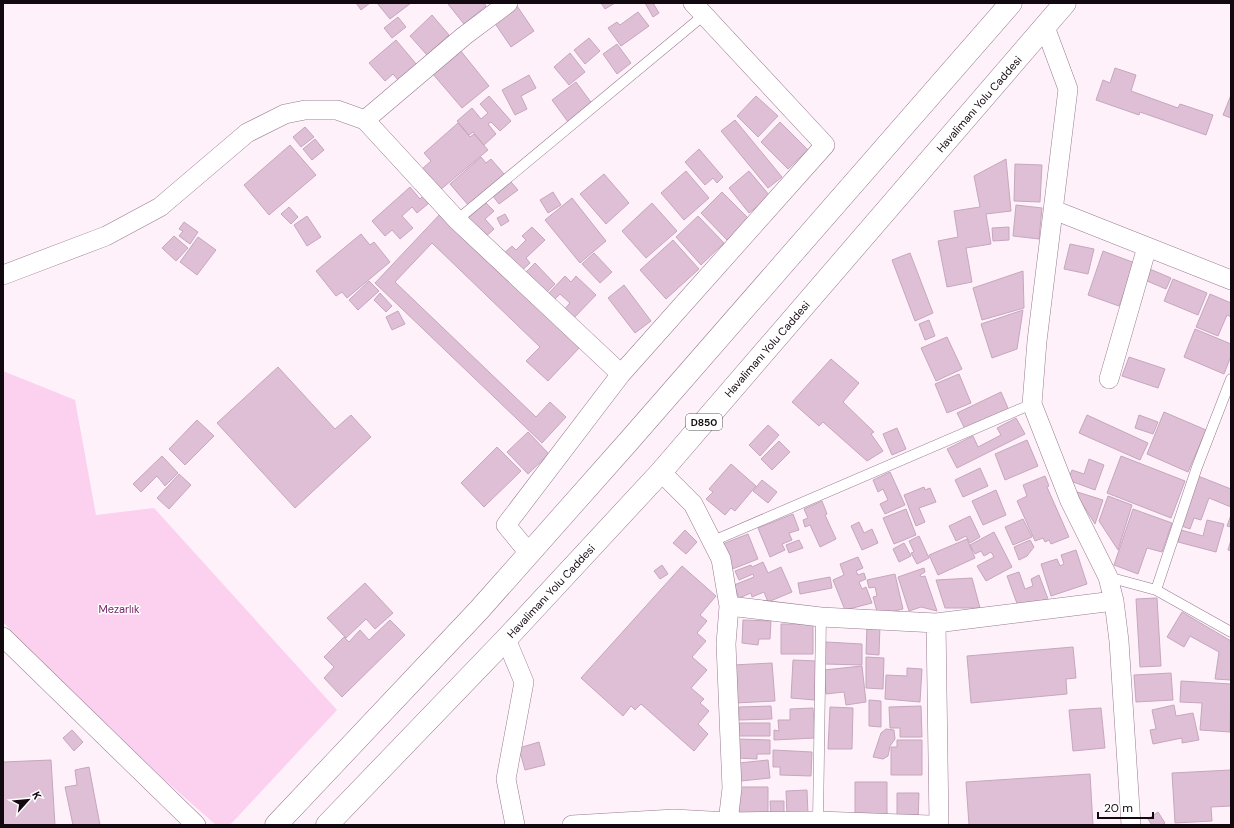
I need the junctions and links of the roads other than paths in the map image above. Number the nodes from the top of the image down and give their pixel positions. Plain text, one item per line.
1 (508, 3) edge
2 (1010, 3) edge
3 (1065, 3) edge
4 (699, 9) edge
5 (1045, 27) junction
6 (365, 120) junction
7 (1054, 210) junction
8 (457, 220) junction
9 (1147, 246) junction
10 (3, 275) edge
11 (1231, 280) edge
12 (621, 374) junction
13 (1109, 378) dead end
14 (1231, 379) edge
15 (1229, 391) edge
16 (1032, 404) junction
17 (661, 472) junction
18 (713, 541) junction
19 (529, 554) junction
20 (1108, 577) junction
21 (1156, 590) junction
22 (1114, 601) junction
23 (729, 606) junction
24 (821, 616) junction
25 (936, 622) junction
26 (1231, 632) edge
27 (3, 637) edge
28 (506, 639) junction
29 (818, 821) junction
30 (728, 822) junction
31 (196, 825) edge
32 (276, 825) edge
33 (327, 825) edge
34 (515, 825) edge
35 (572, 825) edge
36 (930, 825) edge
37 (939, 825) edge
38 (1131, 825) edge

1 - 6 street
2 - 19 highway
3 - 5 highway, Havalimanı Yolu Caddesi / D850
4 - 8 lane
4 - 12 street
5 - 7 street
5 - 17 highway, Havalimanı Yolu Caddesi / D850
6 - 8 street
6 - 10 street
7 - 9 street
7 - 16 street
8 - 12 street
9 - 11 street
9 - 13 street
12 - 19 street
14 - 15 lane
15 - 21 lane
16 - 18 lane
16 - 20 street
17 - 18 street
17 - 28 highway, Havalimanı Yolu Caddesi / D850
18 - 23 street
19 - 32 highway
20 - 21 lane
20 - 22 street
21 - 26 lane
22 - 25 street
22 - 38 street
23 - 24 street
23 - 30 street
24 - 25 street
24 - 29 lane
25 - 37 street
27 - 31 street
28 - 33 highway, Havalimanı Yolu Caddesi / D850
28 - 34 street
29 - 30 street
29 - 36 street
30 - 35 street

